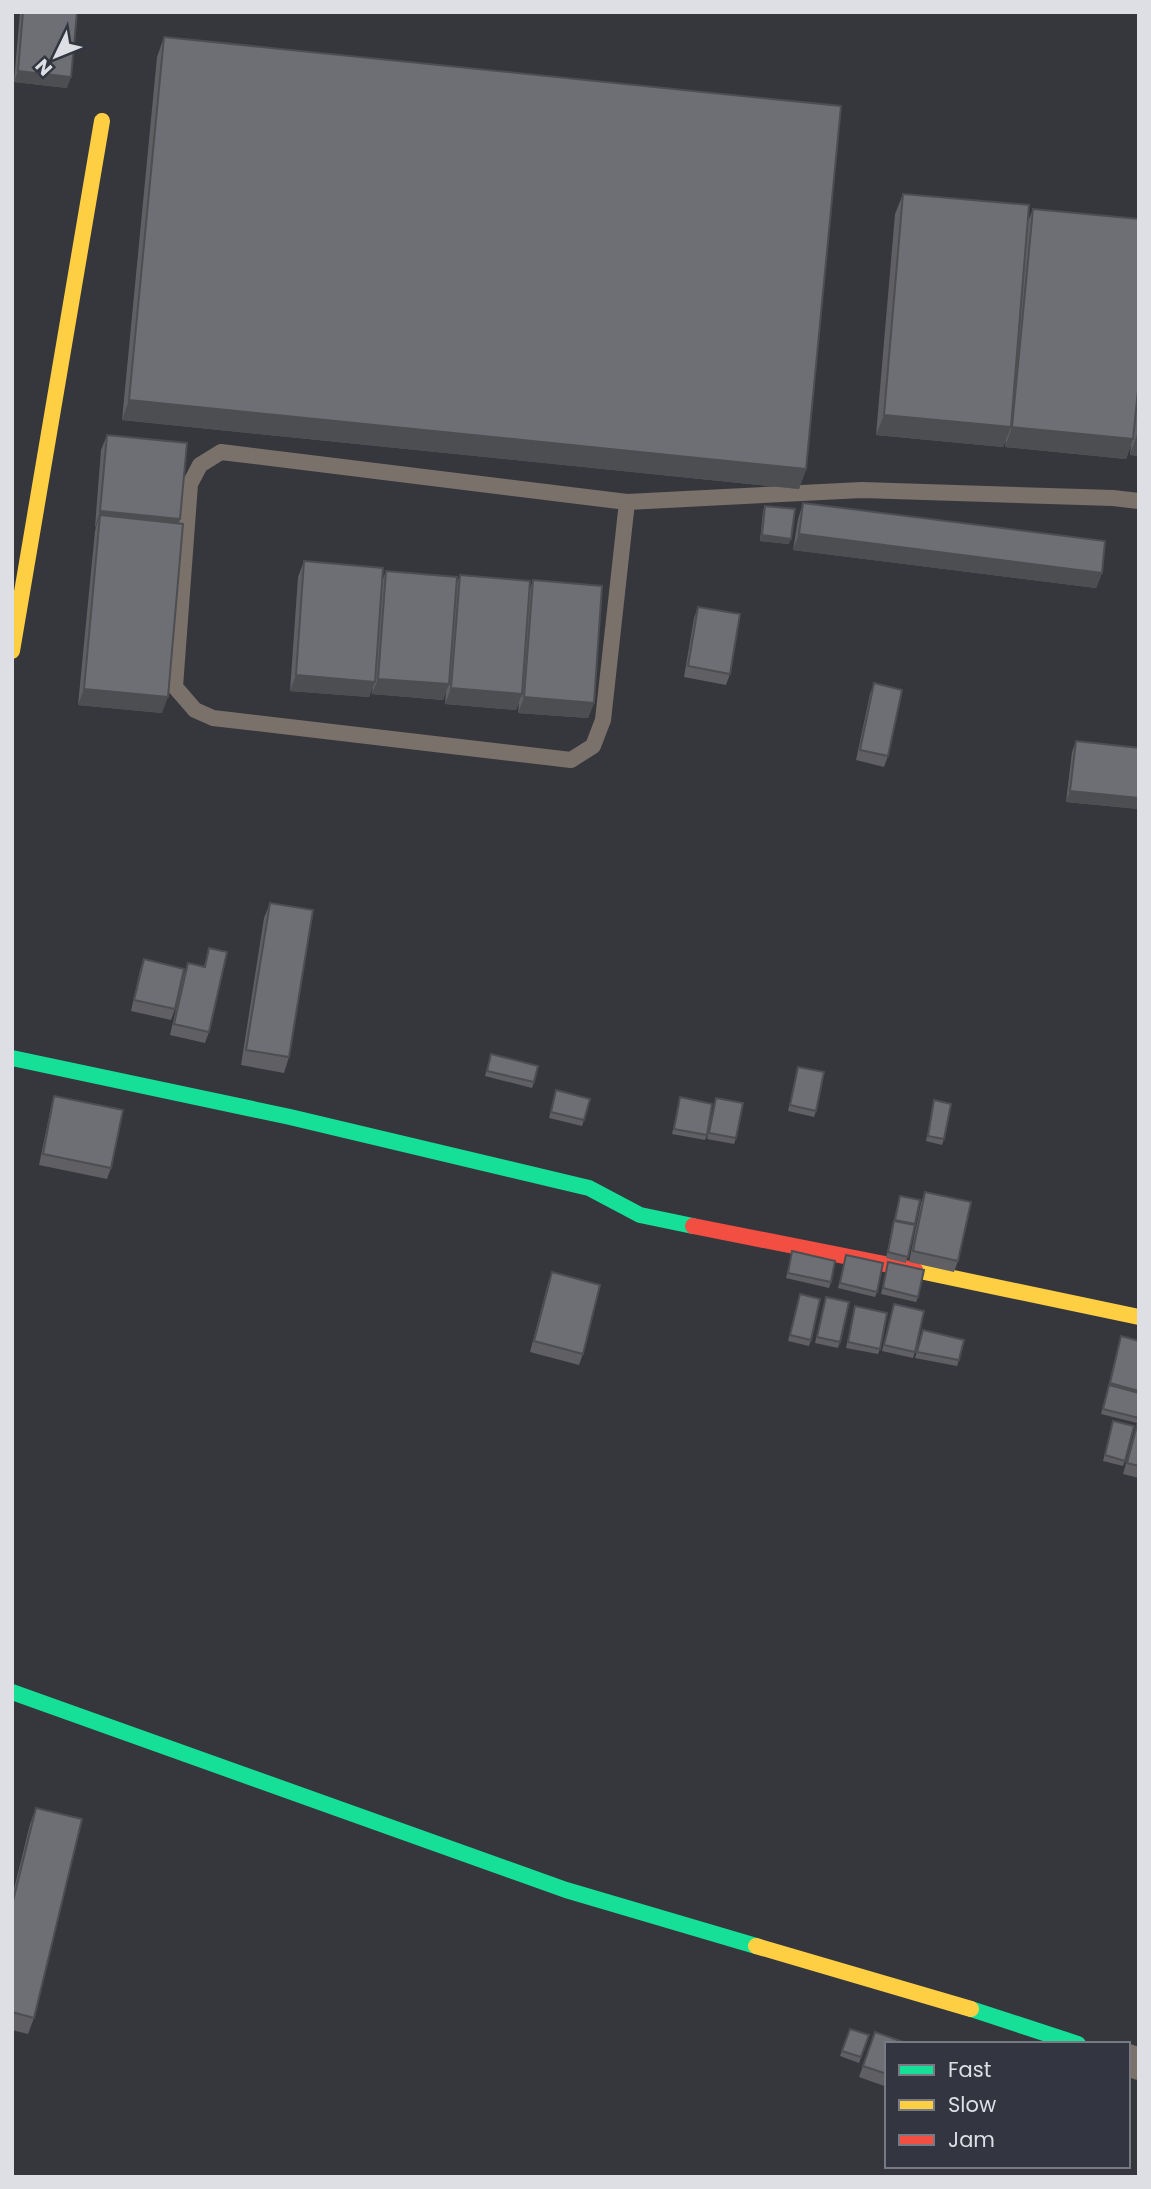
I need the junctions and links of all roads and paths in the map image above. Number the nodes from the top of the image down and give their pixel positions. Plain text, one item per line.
1 (102, 121) dead end
2 (1139, 501) edge
3 (627, 502) junction
4 (12, 651) edge
5 (12, 1058) edge
6 (1139, 1317) edge
7 (12, 1692) edge
8 (1072, 2042) edge

1 - 4 street
2 - 3 lane
3 - 3 lane
5 - 6 street
7 - 8 street

